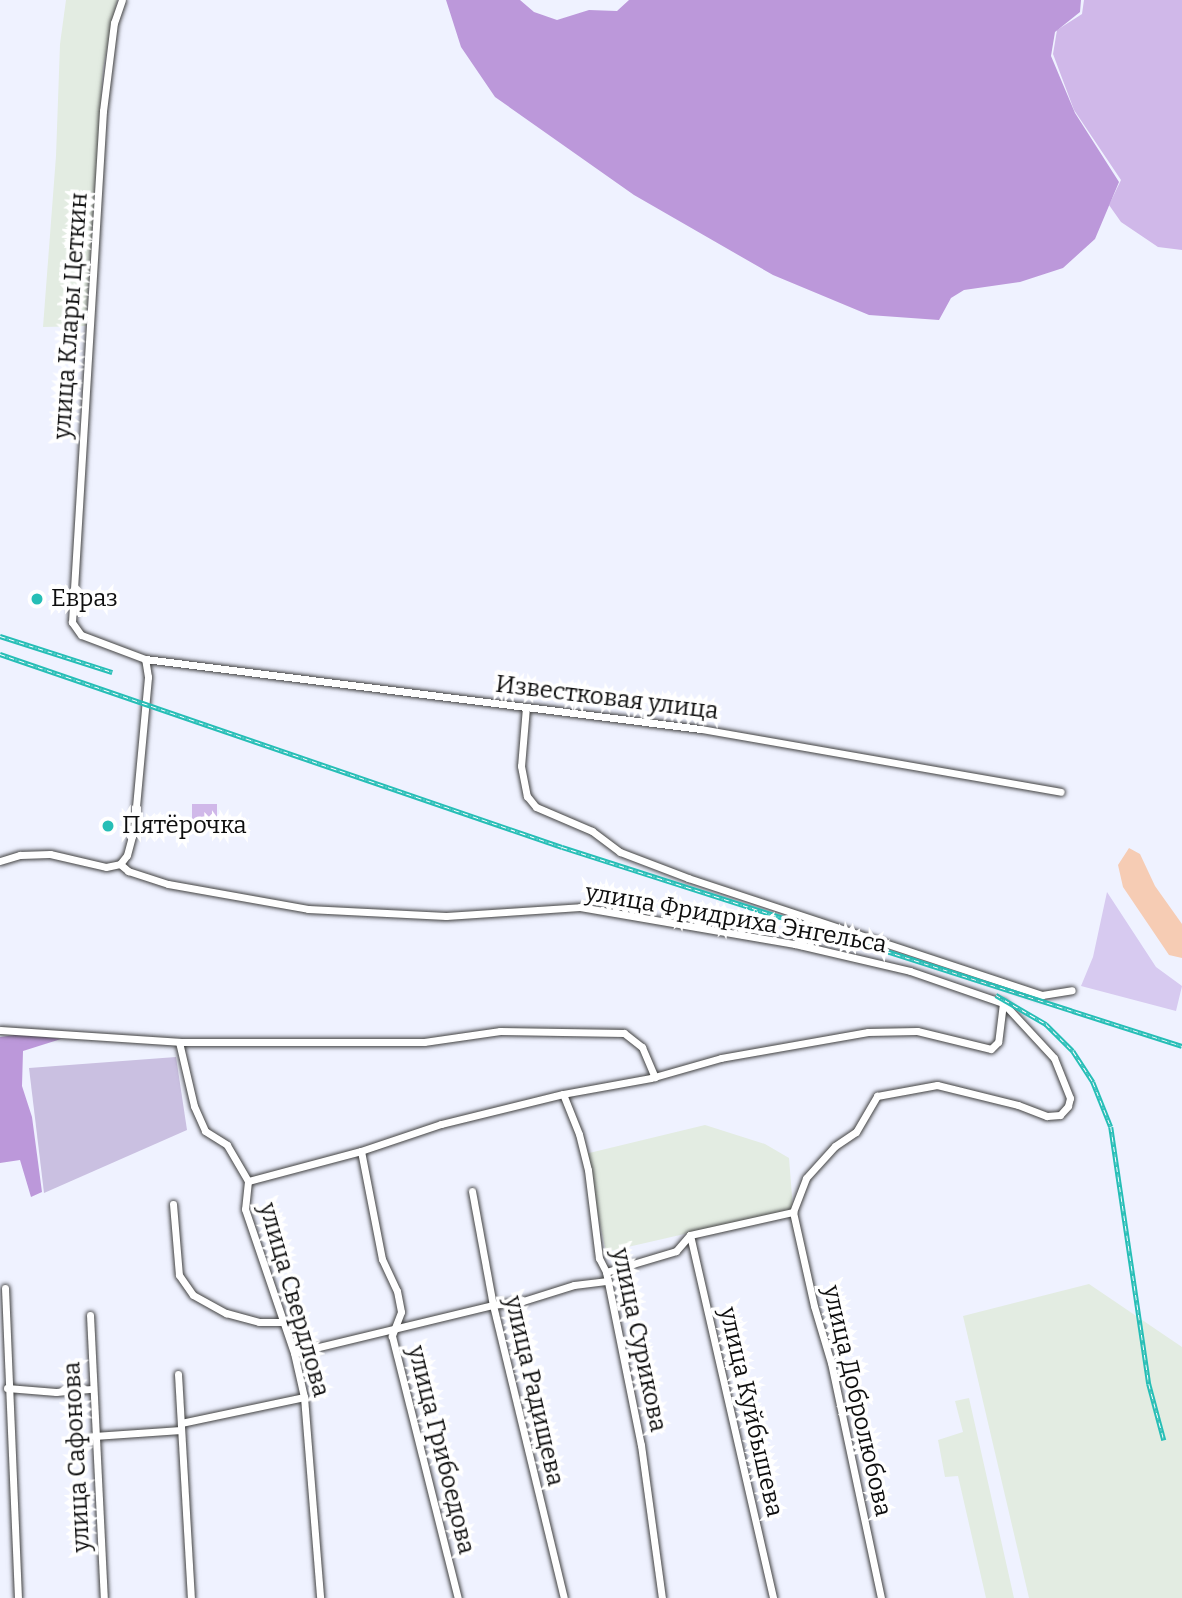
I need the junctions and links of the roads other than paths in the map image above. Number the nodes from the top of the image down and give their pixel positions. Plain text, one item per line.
1 (122, 0) edge
2 (145, 659) junction
3 (526, 707) junction
4 (1061, 792) dead end
5 (0, 861) edge
6 (120, 864) junction
7 (1072, 990) dead end
8 (1003, 1003) junction
9 (0, 1030) edge
10 (179, 1042) junction
11 (654, 1077) junction
12 (563, 1094) junction
13 (361, 1151) junction
14 (248, 1181) junction
15 (472, 1191) dead end
16 (173, 1204) dead end
17 (793, 1212) junction
18 (690, 1235) junction
19 (606, 1272) junction
20 (608, 1281) junction
21 (5, 1288) dead end
22 (493, 1305) junction
23 (90, 1315) dead end
24 (284, 1322) junction
25 (395, 1328) junction
26 (294, 1353) junction
27 (3, 1372) edge
28 (178, 1374) dead end
29 (7, 1388) junction
30 (92, 1389) junction
31 (304, 1397) junction
32 (181, 1427) junction
33 (94, 1436) junction
34 (18, 1598) edge
35 (104, 1598) edge
36 (191, 1598) edge
37 (320, 1598) edge
38 (458, 1598) edge
39 (564, 1598) edge
40 (662, 1598) edge
41 (773, 1598) edge
42 (881, 1598) edge

1 - 2 street, улица Клары Цеткин
2 - 3 street, Известковая улица
2 - 6 street
3 - 4 street, Известковая улица
3 - 7 street
5 - 6 street, улица Фридриха Энгельса
6 - 8 street, улица Фридриха Энгельса
8 - 11 street, улица Свердлова
8 - 17 street
9 - 10 street
10 - 11 street
10 - 14 street
11 - 12 street, улица Свердлова
12 - 13 street, улица Свердлова
12 - 19 street, улица Сурикова
13 - 14 street, улица Свердлова
13 - 25 street, улица Грибоедова
14 - 24 street, улица Свердлова
15 - 22 street, улица Радищева
16 - 24 street
17 - 18 street
17 - 42 street, улица Добролюбова
18 - 19 street
18 - 41 street, улица Куйбышева
19 - 20 street, улица Сурикова
20 - 22 street
20 - 40 street, улица Сурикова
21 - 27 street
22 - 25 street
22 - 39 street, улица Радищева
23 - 30 street, улица Сафонова
24 - 26 street, улица Свердлова
25 - 26 street
25 - 38 street, улица Грибоедова
26 - 31 street, улица Свердлова
27 - 29 street
28 - 32 street
29 - 30 street
29 - 34 street
30 - 33 street, улица Сафонова
31 - 32 street
31 - 37 street, улица Свердлова
32 - 33 street
32 - 36 street
33 - 35 street, улица Сафонова

